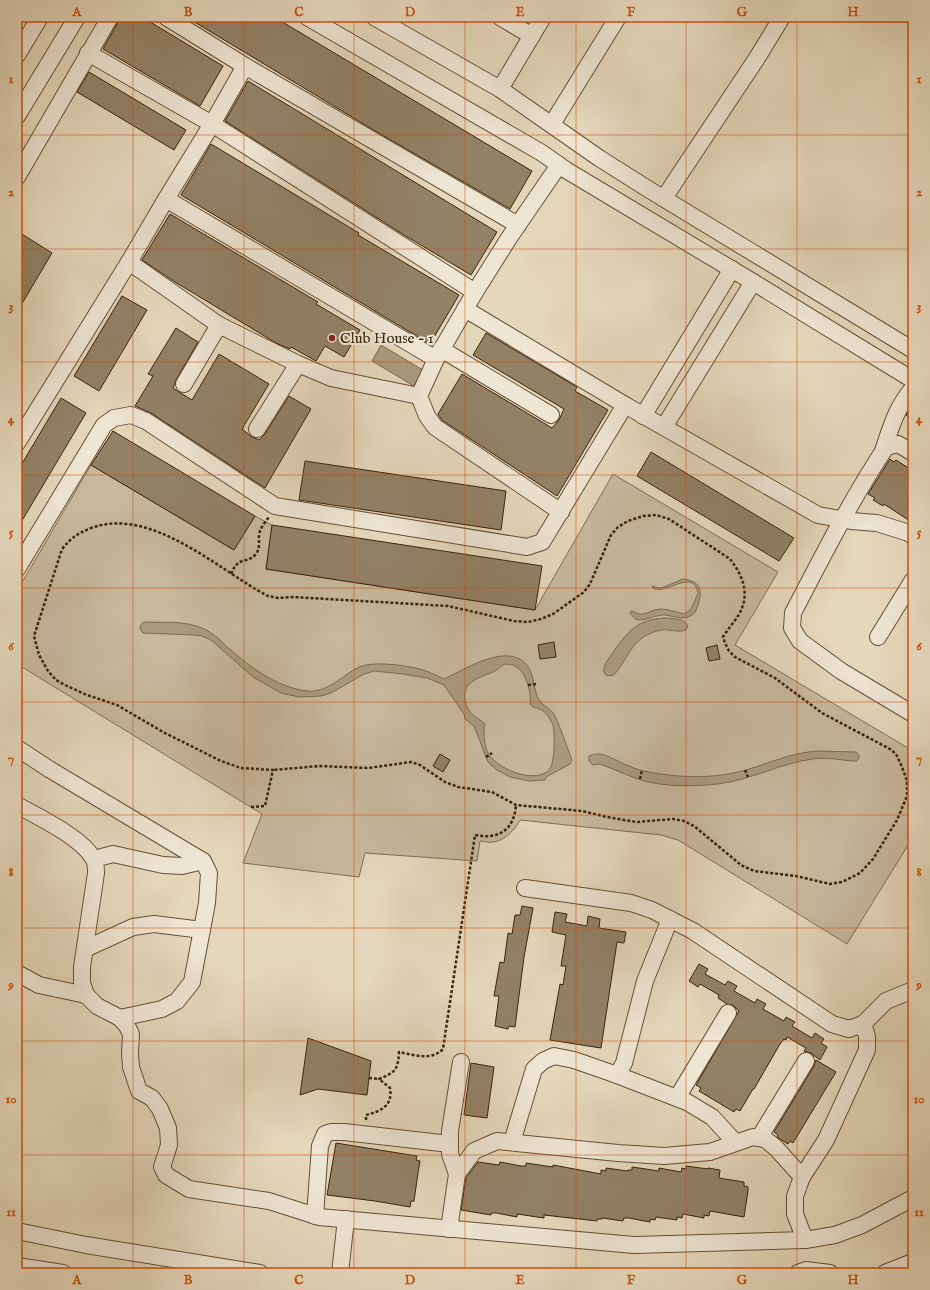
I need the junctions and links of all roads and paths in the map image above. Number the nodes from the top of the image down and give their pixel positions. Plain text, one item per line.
1 (40, 17) edge
2 (76, 17) edge
3 (110, 17) edge
4 (166, 17) edge
5 (307, 17) edge
6 (374, 17) edge
7 (500, 17) edge
8 (543, 17) edge
9 (618, 17) edge
10 (782, 17) edge
11 (532, 36) junction
12 (88, 53) junction
13 (17, 55) edge
14 (245, 66) junction
15 (500, 89) junction
16 (17, 116) edge
17 (212, 124) junction
18 (552, 124) junction
19 (559, 165) junction
20 (17, 177) edge
21 (664, 198) junction
22 (166, 199) junction
23 (518, 225) junction
24 (129, 262) junction
25 (732, 270) junction
26 (753, 282) junction
27 (475, 292) junction
28 (465, 309) junction
29 (219, 325) junction
30 (913, 350) edge
31 (439, 354) junction
32 (677, 359) junction
33 (298, 364) junction
34 (698, 372) junction
35 (913, 380) edge
36 (184, 384) dead end
37 (913, 388) edge
38 (419, 396) junction
39 (625, 405) junction
40 (551, 415) dead end
41 (643, 416) junction
42 (664, 427) junction
43 (257, 429) dead end
44 (17, 443) edge
45 (883, 451) junction
46 (913, 453) edge
47 (275, 506) junction
48 (561, 512) junction
49 (842, 519) junction
50 (913, 536) edge
51 (17, 569) edge
52 (231, 574) junction
53 (913, 580) edge
54 (878, 637) dead end
55 (537, 684) dead end
56 (528, 685) dead end
57 (913, 714) edge
58 (17, 748) edge
59 (492, 753) dead end
60 (486, 757) dead end
61 (273, 770) junction
62 (642, 770) dead end
63 (745, 770) dead end
64 (748, 777) dead end
65 (640, 779) dead end
66 (17, 805) edge
67 (516, 805) junction
68 (251, 807) dead end
69 (94, 859) junction
70 (203, 860) junction
71 (525, 888) dead end
72 (670, 919) junction
73 (202, 930) junction
74 (85, 949) junction
75 (17, 973) edge
76 (913, 990) edge
77 (86, 994) junction
78 (728, 1013) dead end
79 (120, 1018) junction
80 (863, 1024) junction
81 (806, 1061) dead end
82 (461, 1062) dead end
83 (617, 1075) junction
84 (369, 1078) dead end
85 (379, 1079) junction
86 (677, 1098) junction
87 (365, 1124) dead end
88 (759, 1138) junction
89 (512, 1142) junction
90 (735, 1142) junction
91 (450, 1144) junction
92 (457, 1174) junction
93 (802, 1177) junction
94 (913, 1198) edge
95 (315, 1216) junction
96 (346, 1219) junction
97 (449, 1229) junction
98 (17, 1231) edge
99 (806, 1240) junction
100 (913, 1262) edge
101 (17, 1266) edge
102 (826, 1272) edge
103 (63, 1273) edge
104 (260, 1273) edge
105 (340, 1273) edge
106 (798, 1273) edge
107 (885, 1273) edge

1 - 13 street
2 - 16 street
3 - 12 street
4 - 14 street
5 - 19 street
6 - 15 street
7 - 11 street
8 - 11 street
9 - 18 street
10 - 21 street
11 - 15 street
12 - 17 street
12 - 20 street
14 - 17 street
14 - 23 street
15 - 18 street
17 - 22 street
17 - 27 street
18 - 21 street
19 - 23 street
19 - 25 street
21 - 30 street
22 - 24 street
22 - 31 street
23 - 27 street
24 - 29 street
24 - 44 street
25 - 26 street
25 - 32 street
26 - 34 street
26 - 35 street
27 - 28 street
28 - 31 street
28 - 39 street
29 - 33 street
29 - 36 street
31 - 38 street
31 - 40 street
32 - 34 street
32 - 41 street
33 - 38 street
33 - 43 street
34 - 42 street
37 - 45 street
38 - 48 street
39 - 41 street
39 - 48 street
41 - 42 street
42 - 49 street
45 - 46 street
45 - 49 street
47 - 48 street
47 - 51 street
47 - 52 path
49 - 50 street
49 - 57 street
52 - 61 path
52 - 67 path
53 - 54 street
55 - 56 path
58 - 70 street
59 - 60 path
61 - 67 path
61 - 68 path
62 - 65 path
63 - 64 path
66 - 69 street
67 - 85 path
69 - 70 street
69 - 74 street
70 - 73 street
71 - 72 street
72 - 80 street
72 - 83 street
73 - 74 street
73 - 79 street
74 - 77 street
75 - 77 street
76 - 80 street
77 - 79 street
78 - 86 street
79 - 95 street
80 - 93 street
81 - 88 street
82 - 91 street
83 - 86 street
83 - 89 street
84 - 85 path
85 - 87 path
86 - 90 street
88 - 90 street
88 - 93 street
89 - 90 street
89 - 92 street
91 - 92 street
91 - 95 street
92 - 97 street
93 - 99 street
94 - 99 street
95 - 96 street
96 - 97 street
96 - 105 street
97 - 99 street
98 - 104 street
100 - 107 street
101 - 103 street
102 - 106 street

